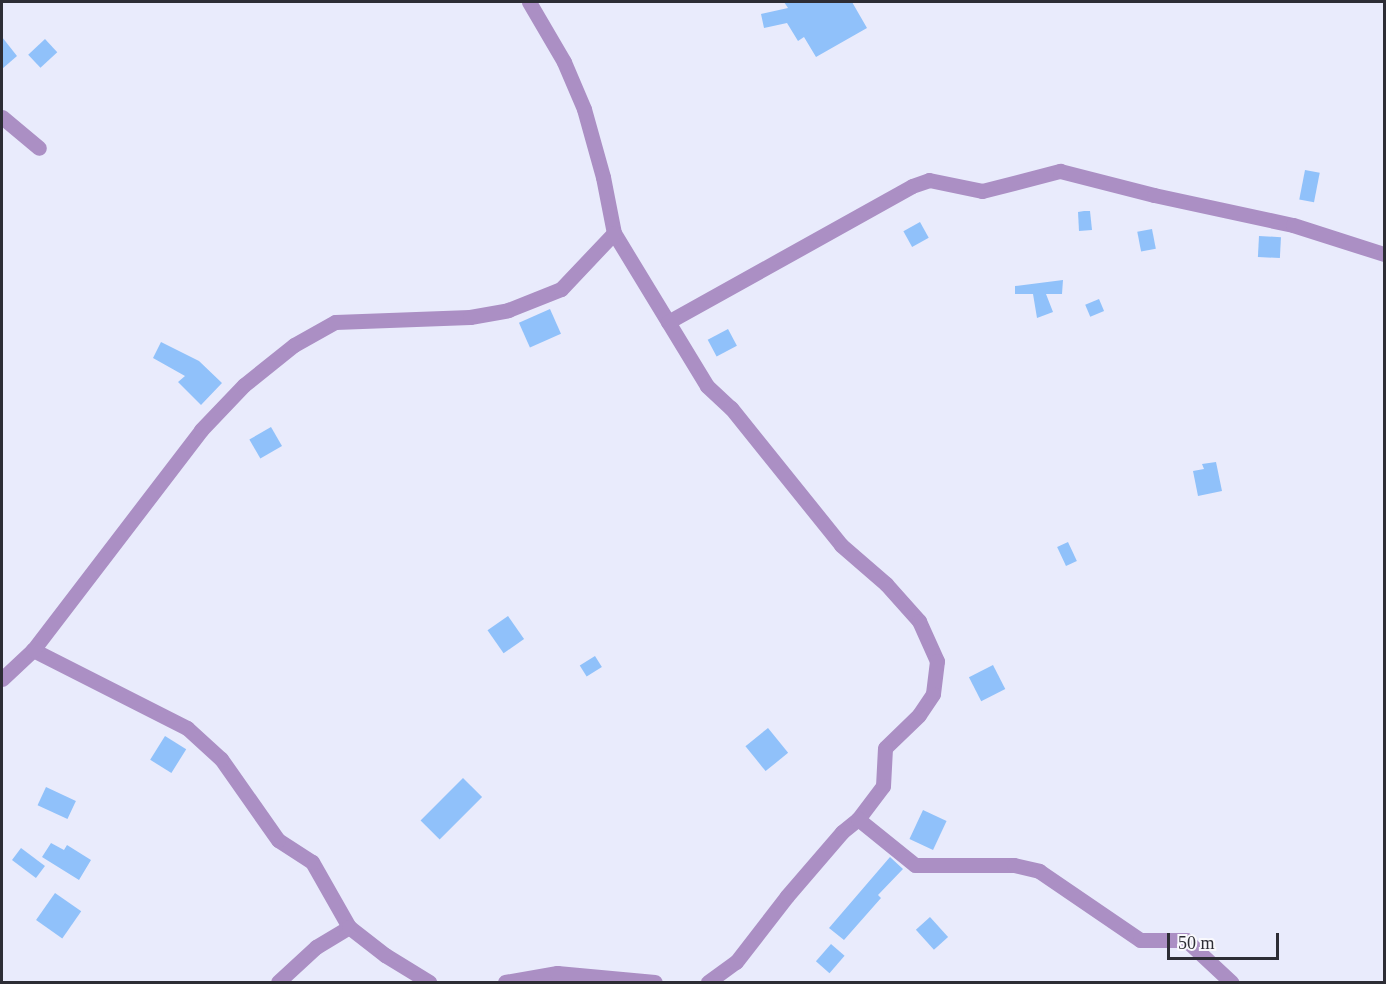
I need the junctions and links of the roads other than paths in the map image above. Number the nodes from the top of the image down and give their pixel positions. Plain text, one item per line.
1 (530, 2) edge
2 (2, 117) edge
3 (39, 148) dead end
4 (614, 233) junction
5 (1384, 254) edge
6 (668, 322) junction
7 (33, 650) junction
8 (2, 678) edge
9 (858, 819) junction
10 (349, 927) junction
11 (278, 982) edge
12 (429, 982) edge
13 (505, 982) edge
14 (655, 982) edge
15 (708, 982) edge
16 (1230, 982) edge

1 - 4 street
2 - 3 street
4 - 6 street
4 - 7 street
5 - 6 street
6 - 9 street
7 - 8 street
7 - 10 street
9 - 15 street
9 - 16 street
10 - 11 street
10 - 12 street
13 - 14 street

